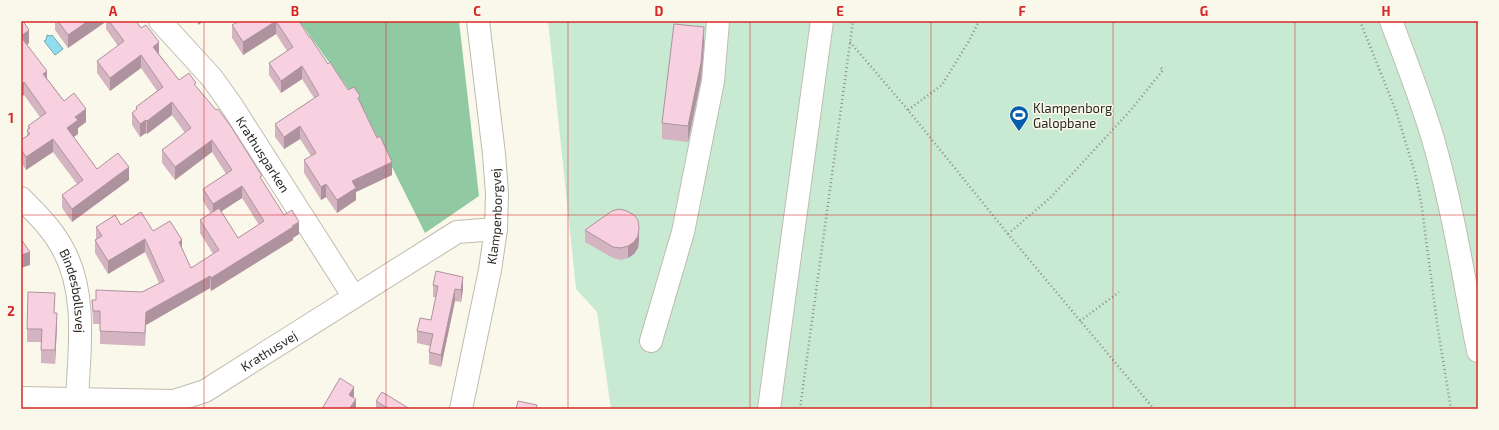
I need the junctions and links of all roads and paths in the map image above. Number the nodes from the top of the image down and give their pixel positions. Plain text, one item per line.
1 (160, 21) edge
2 (478, 21) edge
3 (718, 21) edge
4 (822, 21) edge
5 (853, 21) edge
6 (1360, 21) edge
7 (1391, 21) edge
8 (978, 24) dead end
9 (850, 42) junction
10 (1160, 67) dead end
11 (908, 110) junction
12 (21, 198) edge
13 (496, 229) junction
14 (1008, 234) junction
15 (1119, 292) dead end
16 (354, 297) junction
17 (1080, 321) junction
18 (652, 341) dead end
19 (1478, 351) edge
20 (21, 398) edge
21 (77, 400) junction
22 (461, 409) edge
23 (769, 409) edge
24 (800, 409) edge
25 (1154, 409) edge
26 (1451, 409) edge

1 - 16 street, Krathusparken
2 - 13 street, Klampenborgvej
3 - 18 street
4 - 23 street
5 - 9 path
6 - 26 path
7 - 19 street
8 - 11 path
9 - 11 path
9 - 24 path
10 - 14 path
11 - 14 path
12 - 21 street, Bindesbøllsvej
13 - 16 street, Krathusvej
13 - 22 street, Klampenborgvej
14 - 17 path
15 - 17 path
16 - 21 street, Krathusvej
17 - 25 path
20 - 21 street, Krathusvej

